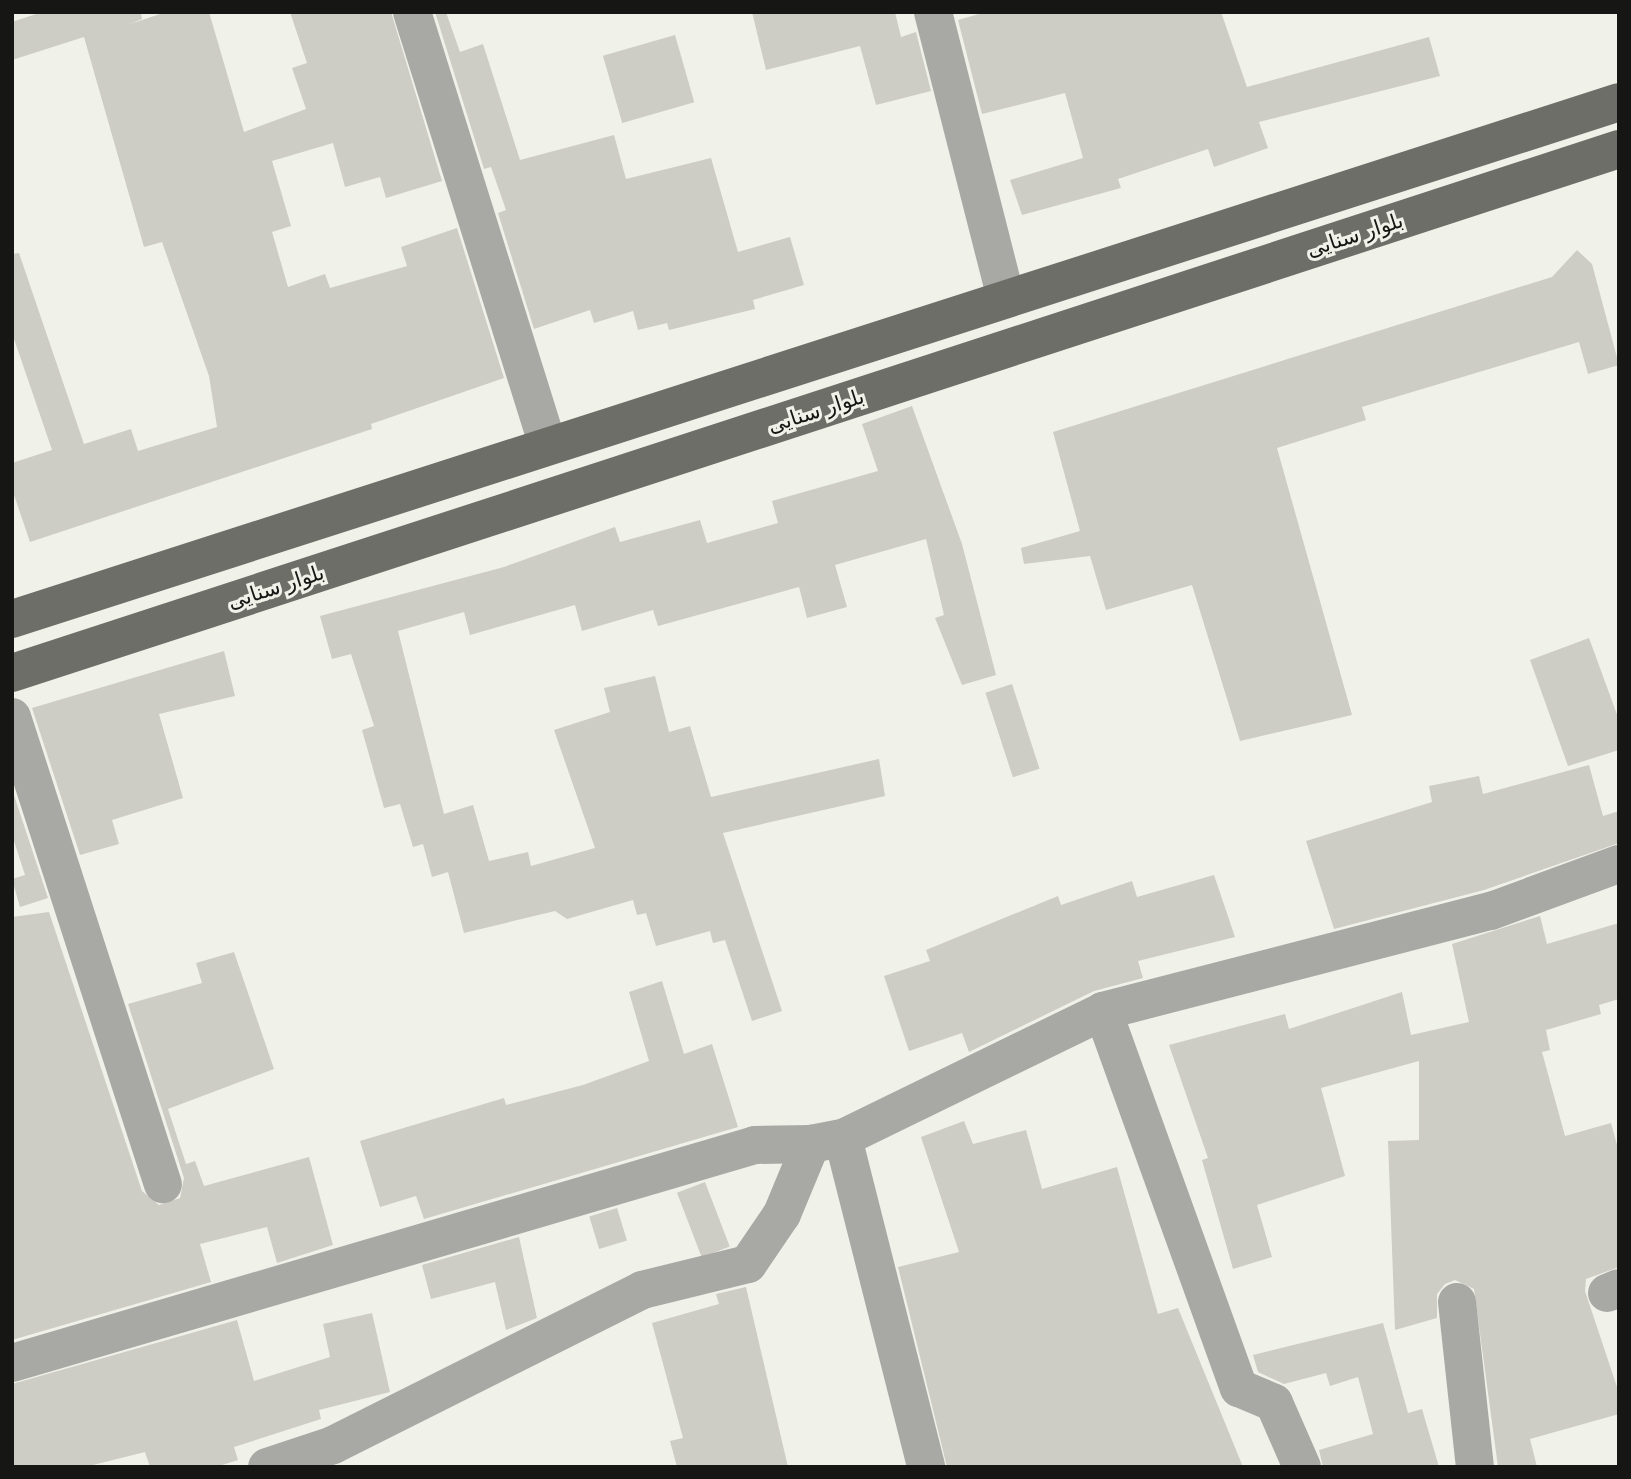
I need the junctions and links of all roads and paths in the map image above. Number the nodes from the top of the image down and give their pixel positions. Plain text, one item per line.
1 (412, 12) edge
2 (933, 12) edge
3 (1619, 102) edge
4 (1619, 149) edge
5 (1006, 298) junction
6 (548, 445) junction
7 (12, 619) edge
8 (12, 673) edge
9 (12, 717) edge
10 (1619, 864) edge
11 (1103, 1011) junction
12 (827, 1141) junction
13 (163, 1184) dead end
14 (1457, 1302) dead end
15 (12, 1363) edge
16 (335, 1456) edge
17 (267, 1467) edge
18 (926, 1467) edge
19 (1302, 1467) edge
20 (1475, 1467) edge

1 - 6 street
2 - 5 street
3 - 5 main road
4 - 8 main road, بلوار سنایی
5 - 6 main road
6 - 7 main road
9 - 13 street
10 - 11 street
11 - 12 street
11 - 19 street
12 - 15 street
12 - 16 street
12 - 18 street
14 - 20 street
16 - 17 street

